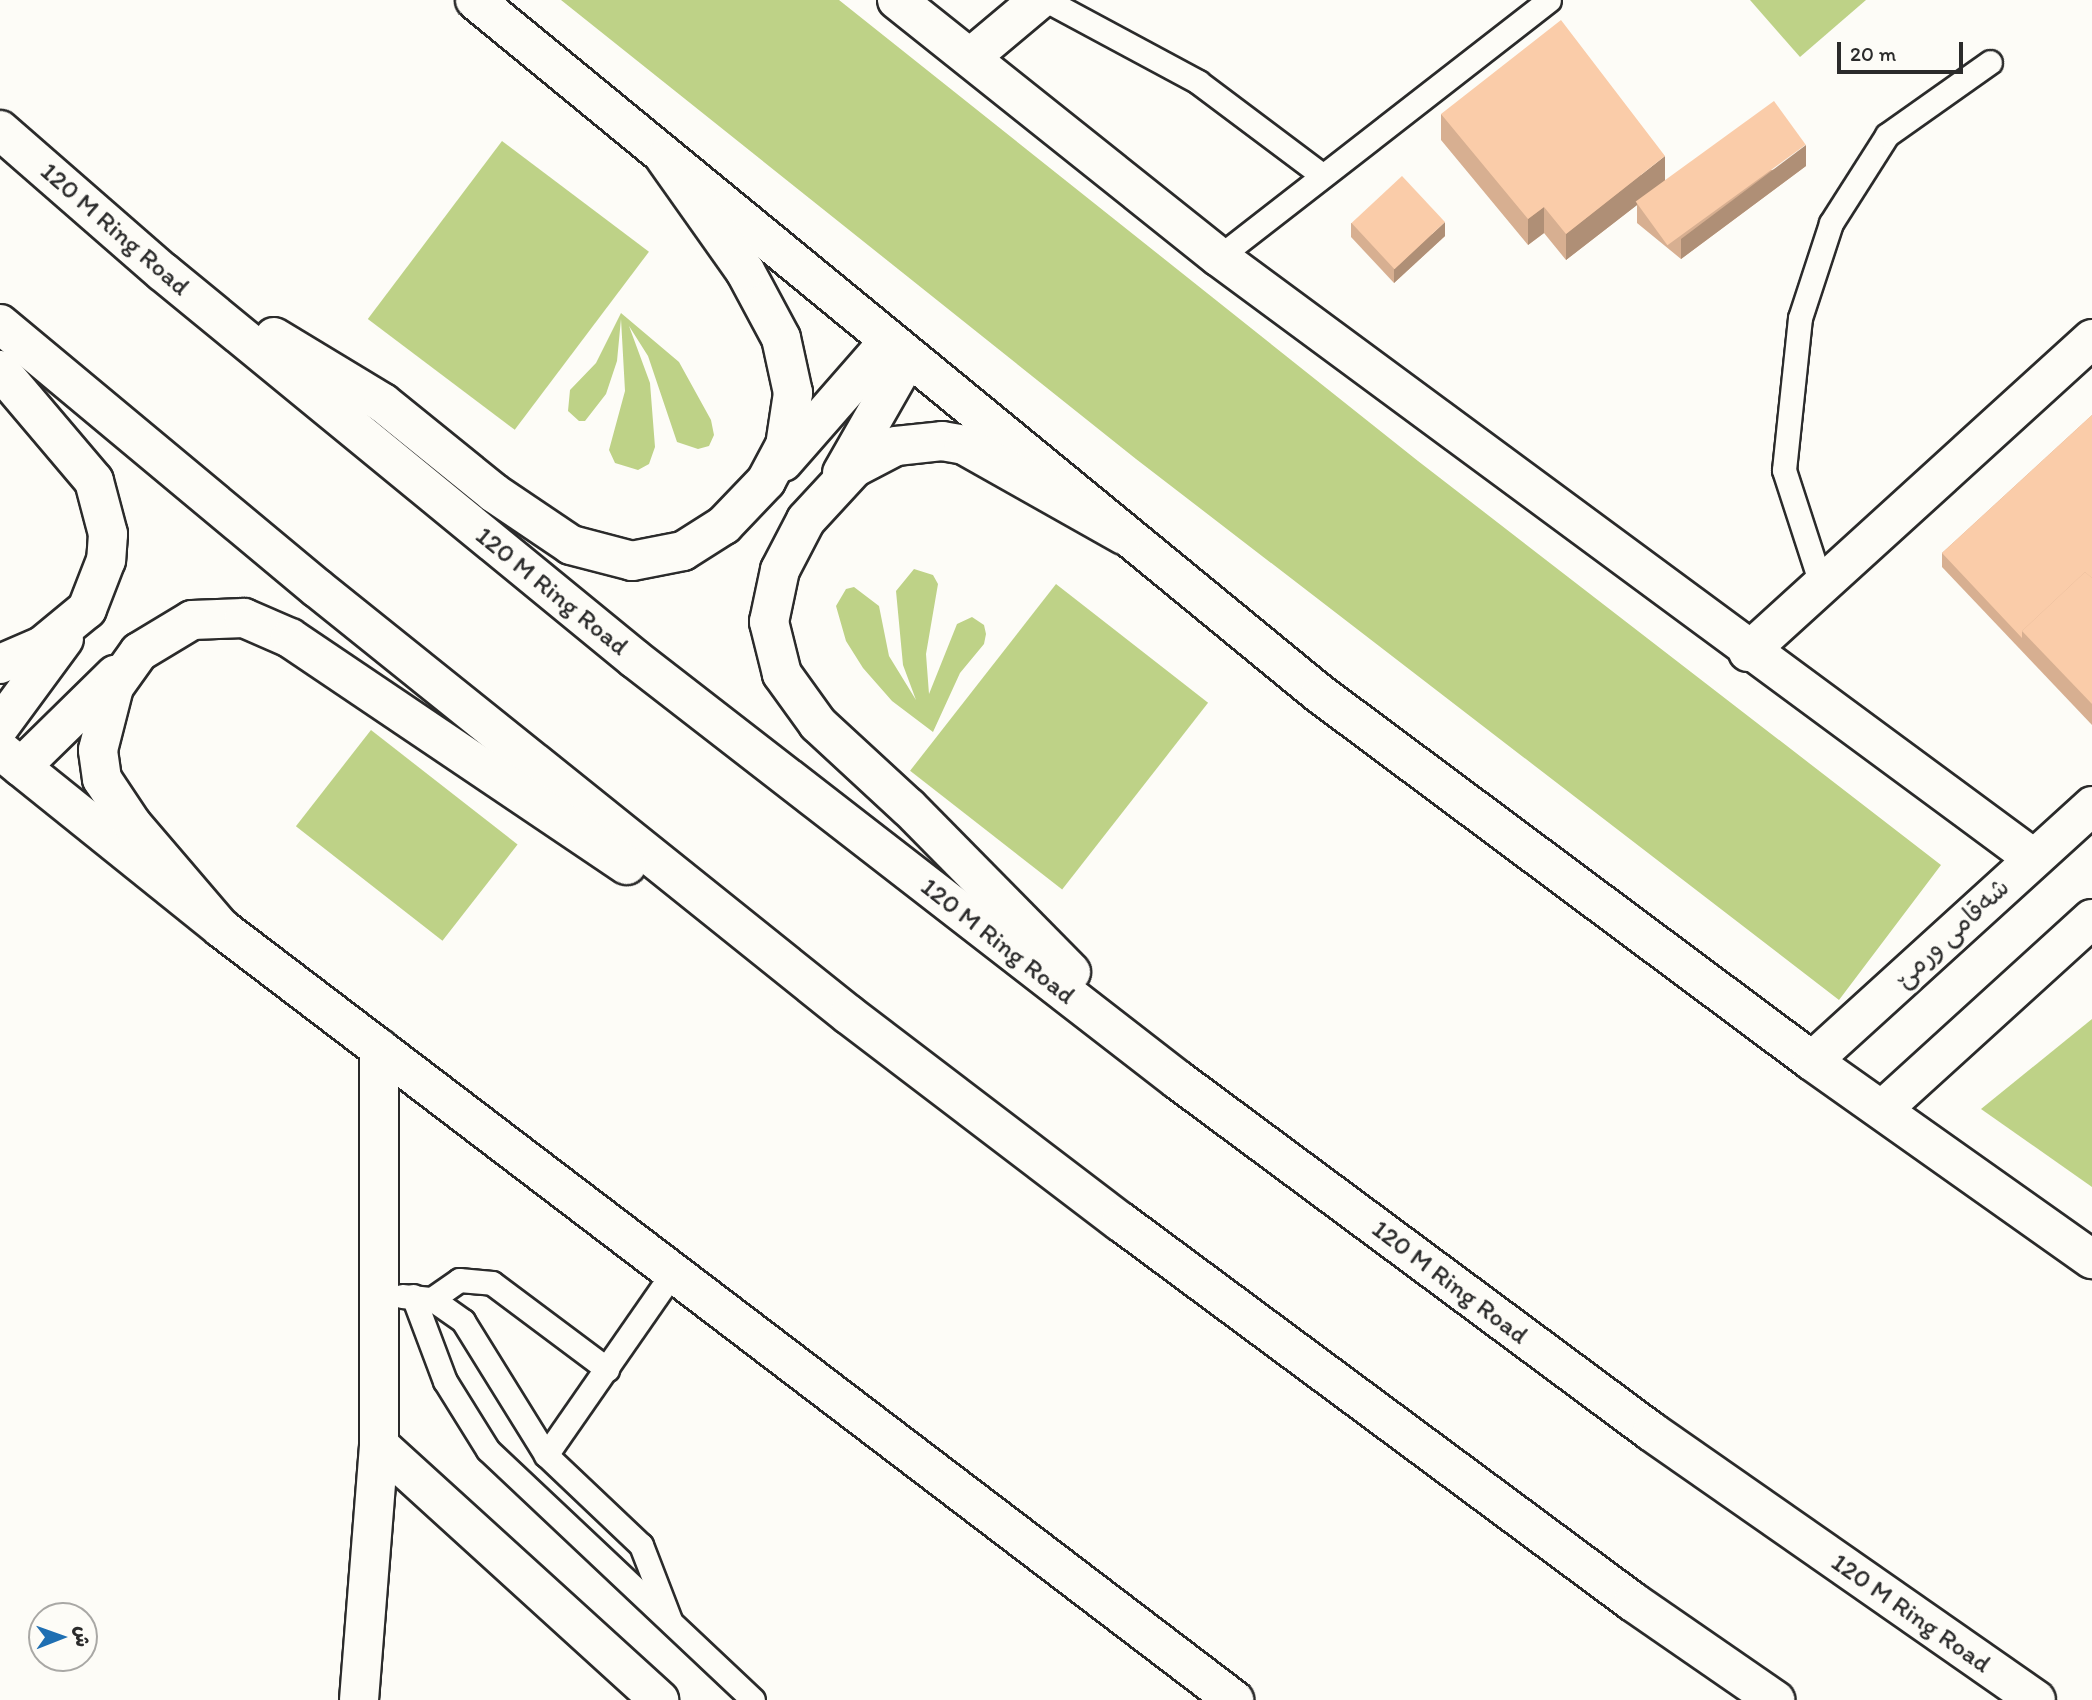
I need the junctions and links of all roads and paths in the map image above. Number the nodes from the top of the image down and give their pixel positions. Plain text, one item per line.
1 (475, 0) edge
2 (897, 0) edge
3 (1039, 0) edge
4 (1046, 0) edge
5 (1549, 0) edge
6 (971, 57) junction
7 (1990, 62) dead end
8 (0, 130) edge
9 (665, 158) junction
10 (1323, 176) junction
11 (1219, 257) junction
12 (163, 272) junction
13 (0, 324) edge
14 (2092, 339) edge
15 (897, 351) junction
16 (0, 370) edge
17 (766, 481) junction
18 (836, 484) junction
19 (1124, 535) junction
20 (1822, 587) junction
21 (87, 610) junction
22 (138, 652) junction
23 (1748, 652) junction
24 (0, 664) edge
25 (0, 726) edge
26 (11, 758) edge
27 (2092, 806) edge
28 (2033, 858) junction
29 (2092, 919) edge
30 (221, 928) junction
31 (849, 1014) junction
32 (379, 1048) junction
33 (1812, 1061) junction
34 (1178, 1080) junction
35 (1884, 1108) junction
36 (2092, 1259) edge
37 (673, 1272) junction
38 (408, 1297) junction
39 (607, 1369) junction
40 (379, 1445) junction
41 (546, 1455) junction
42 (672, 1626) junction
43 (359, 1700) edge
44 (659, 1700) edge
45 (753, 1700) edge
46 (1234, 1700) edge
47 (1775, 1700) edge
48 (2036, 1700) edge

1 - 9 main road
2 - 6 main road
3 - 6 main road
4 - 10 lane
5 - 10 lane
6 - 11 main road
7 - 20 lane
8 - 12 main road, 120 M Ring Road
9 - 15 main road
9 - 17 main road
10 - 11 lane
11 - 23 main road
12 - 17 main road
12 - 34 main road, 120 M Ring Road
13 - 31 main road
14 - 20 main road
15 - 17 main road
15 - 18 main road
15 - 19 main road
16 - 21 main road
18 - 19 main road
18 - 34 main road
19 - 33 main road
20 - 23 main road
21 - 24 main road
21 - 25 main road
22 - 26 main road
22 - 30 main road
22 - 31 main road
23 - 28 main road
26 - 30 main road
27 - 28 main road, شەقامی ورمێ
28 - 33 main road, شەقامی ورمێ
29 - 35 main road
30 - 32 main road
31 - 47 main road
32 - 37 main road
32 - 38 main road
33 - 35 main road
34 - 48 main road, 120 M Ring Road
35 - 36 main road
37 - 39 lane
37 - 46 main road
38 - 39 lane
38 - 40 main road
38 - 41 lane
38 - 42 lane
39 - 41 lane
40 - 43 main road
40 - 44 main road
41 - 42 lane
42 - 45 lane

